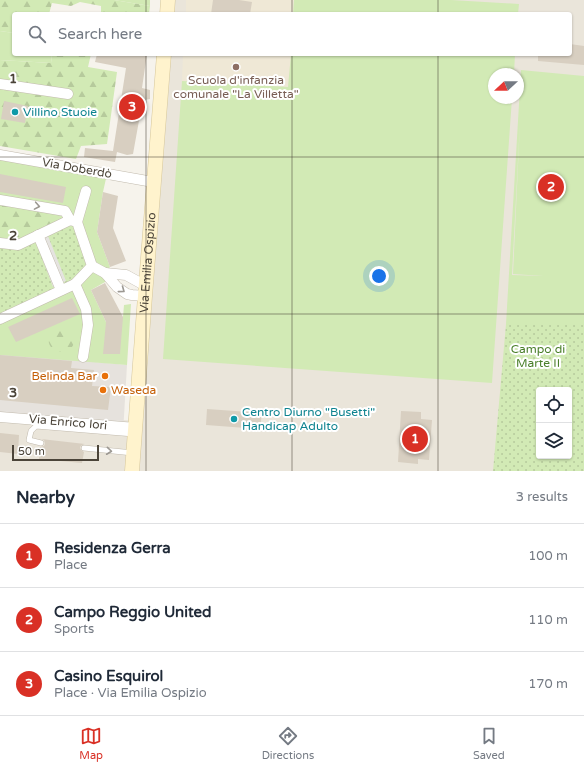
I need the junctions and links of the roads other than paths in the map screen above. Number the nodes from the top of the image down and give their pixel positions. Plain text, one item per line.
1 (168, 0) edge
2 (167, 12) edge
3 (164, 56) edge
4 (0, 84) edge
5 (68, 94) dead end
6 (0, 155) edge
7 (153, 182) junction
8 (86, 191) dead end
9 (0, 200) edge
10 (74, 221) junction
11 (38, 235) junction
12 (0, 243) edge
13 (92, 266) junction
14 (105, 273) junction
15 (75, 284) junction
16 (61, 290) junction
17 (145, 291) junction
18 (0, 319) edge
19 (83, 357) dead end
20 (0, 417) edge
21 (136, 431) junction
22 (40, 443) dead end
23 (84, 448) dead end
24 (134, 453) junction
25 (132, 471) edge

1 - 2 main road
3 - 7 main road, Via Emilia Ospizio
4 - 5 street
6 - 7 street, Via Doberdò
7 - 17 main road, Via Emilia Ospizio
8 - 10 street
9 -> 10 street
10 - 11 street
10 - 13 street
11 - 12 street
11 - 16 street
13 - 14 street
13 - 15 street
14 - 17 street
14 -> 17 street
15 - 16 street
15 - 19 street
16 - 18 street
17 - 21 main road, Via Emilia Ospizio
20 - 21 street, Via Enrico Iori
21 - 22 lane
21 - 24 main road, Via Emilia Ospizio
23 -> 24 lane
24 - 25 main road, Via Emilia Ospizio

